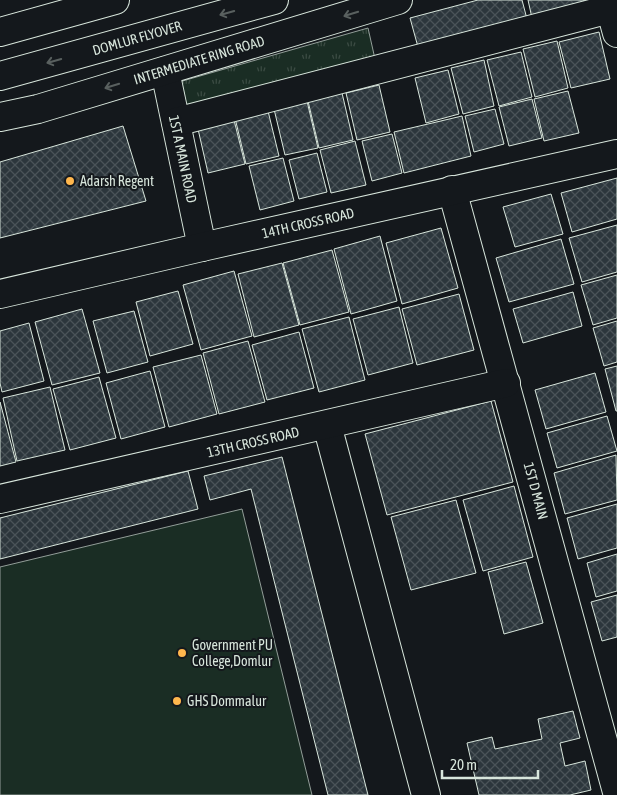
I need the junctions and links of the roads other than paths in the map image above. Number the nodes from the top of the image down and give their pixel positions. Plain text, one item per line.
1 (116, 0) edge
2 (274, 0) edge
3 (398, 0) edge
4 (612, 14) edge
5 (0, 32) edge
6 (164, 71) junction
7 (0, 76) edge
8 (0, 117) edge
9 (176, 122) junction
10 (617, 154) edge
11 (452, 190) junction
12 (202, 247) junction
13 (0, 294) edge
14 (506, 383) junction
15 (327, 425) junction
16 (0, 499) edge
17 (611, 742) edge
18 (617, 792) edge
19 (426, 795) edge

1 - 5 street
2 -> 7 street, DOMLUR FLYOVER
3 -> 6 street, INTERMEDIATE RING ROAD
4 - 9 street
6 -> 8 street, INTERMEDIATE RING ROAD
6 - 9 street, 1ST A MAIN ROAD
9 - 12 street, 1ST A MAIN ROAD
10 - 11 street, 14TH CROSS ROAD
11 - 12 street, 14TH CROSS ROAD
11 - 14 street, 1ST D MAIN
12 - 13 street, 14TH CROSS ROAD
14 - 15 street, 13TH CROSS ROAD
14 - 17 street, 1ST D MAIN
15 - 16 street, 13TH CROSS ROAD
15 - 19 street
17 - 18 street, 1ST D MAIN

